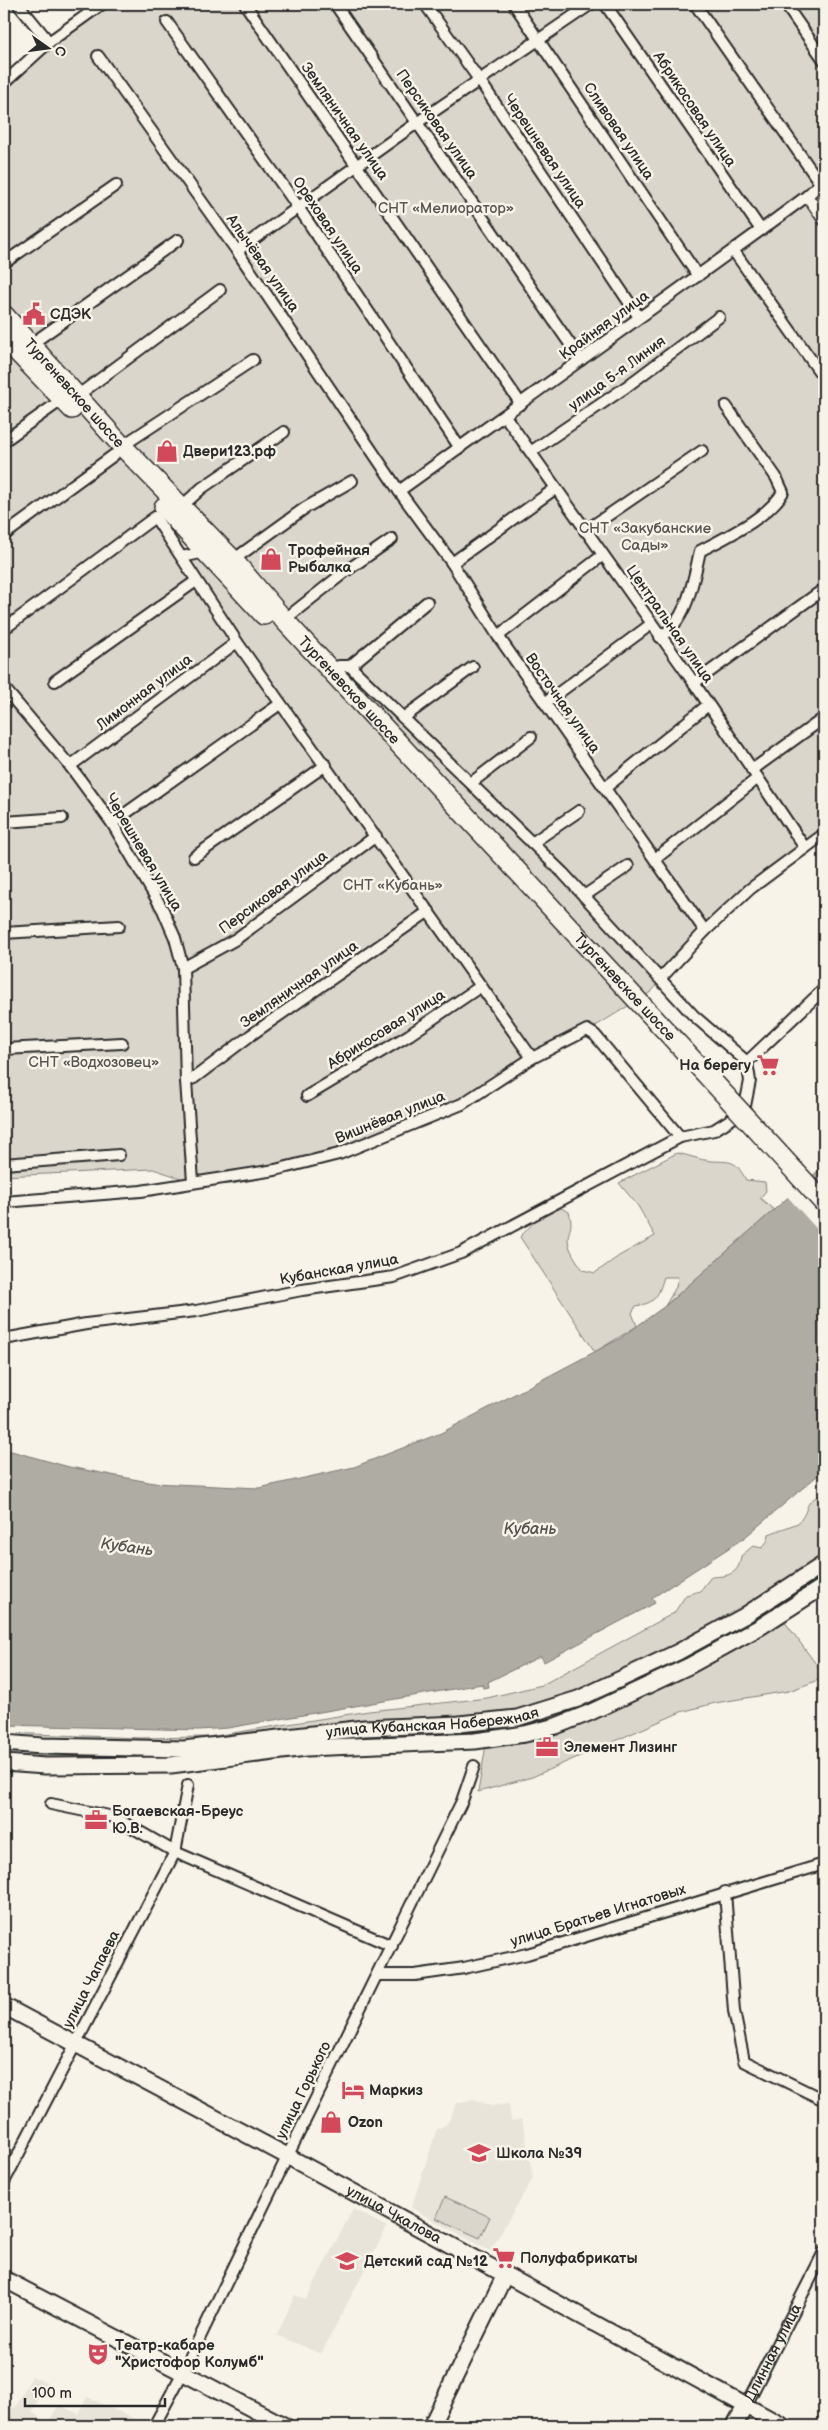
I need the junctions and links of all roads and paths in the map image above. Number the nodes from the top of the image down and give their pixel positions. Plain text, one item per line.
1 (18, 4) edge
2 (102, 4) edge
3 (245, 4) edge
4 (336, 4) edge
5 (425, 4) edge
6 (514, 4) edge
7 (590, 4) edge
8 (605, 4) edge
9 (695, 4) edge
10 (784, 4) edge
11 (167, 22) dead end
12 (539, 40) junction
13 (49, 42) junction
14 (98, 56) dead end
15 (824, 60) edge
16 (480, 81) junction
17 (4, 83) edge
18 (418, 122) junction
19 (358, 166) junction
20 (822, 181) edge
21 (116, 185) dead end
22 (807, 196) junction
23 (298, 207) junction
24 (824, 220) edge
25 (761, 230) junction
26 (178, 240) dead end
27 (733, 250) junction
28 (237, 251) junction
29 (4, 263) edge
30 (698, 276) junction
31 (220, 290) dead end
32 (4, 315) edge
33 (639, 317) junction
34 (719, 317) dead end
35 (6, 345) edge
36 (30, 345) junction
37 (253, 360) dead end
38 (582, 360) junction
39 (824, 378) edge
40 (70, 397) junction
41 (521, 404) junction
42 (726, 406) dead end
43 (505, 416) junction
44 (284, 432) dead end
45 (4, 441) edge
46 (460, 448) junction
47 (118, 450) junction
48 (702, 451) dead end
49 (532, 452) junction
50 (352, 481) dead end
51 (556, 488) junction
52 (399, 491) junction
53 (168, 512) junction
54 (585, 531) junction
55 (4, 535) edge
56 (392, 539) dead end
57 (205, 552) junction
58 (603, 555) junction
59 (182, 557) junction
60 (233, 560) junction
61 (452, 564) junction
62 (196, 581) junction
63 (824, 589) edge
64 (427, 602) dead end
65 (284, 620) junction
66 (650, 625) junction
67 (4, 629) edge
68 (498, 636) junction
69 (660, 637) junction
70 (237, 642) junction
71 (329, 666) junction
72 (473, 666) dead end
73 (55, 681) dead end
74 (694, 683) junction
75 (5, 692) edge
76 (545, 703) junction
77 (280, 704) junction
78 (708, 705) junction
79 (403, 718) junction
80 (824, 718) edge
81 (531, 737) dead end
82 (326, 765) junction
83 (70, 766) junction
84 (755, 774) junction
85 (471, 783) junction
86 (605, 788) junction
87 (579, 811) dead end
88 (62, 818) dead end
89 (4, 822) edge
90 (112, 823) junction
91 (824, 834) edge
92 (376, 836) junction
93 (532, 842) junction
94 (803, 845) junction
95 (194, 858) dead end
96 (655, 859) junction
97 (628, 866) dead end
98 (584, 896) junction
99 (429, 911) junction
100 (119, 926) dead end
101 (705, 931) junction
102 (4, 934) edge
103 (184, 968) junction
104 (661, 978) junction
105 (481, 986) junction
106 (824, 989) edge
107 (122, 1043) dead end
108 (4, 1049) edge
109 (532, 1058) junction
110 (747, 1062) junction
111 (186, 1081) junction
112 (307, 1096) dead end
113 (680, 1137) junction
114 (120, 1155) dead end
115 (4, 1164) edge
116 (195, 1181) junction
117 (4, 1202) edge
118 (824, 1203) edge
119 (4, 1339) edge
120 (824, 1564) edge
121 (824, 1586) edge
122 (4, 1743) edge
123 (4, 1762) edge
124 (474, 1766) dead end
125 (188, 1785) dead end
126 (51, 1804) dead end
127 (175, 1852) junction
128 (824, 1864) edge
129 (725, 1892) junction
130 (392, 1946) junction
131 (378, 1975) junction
132 (4, 2006) edge
133 (75, 2044) junction
134 (824, 2100) edge
135 (287, 2156) junction
136 (4, 2182) edge
137 (824, 2252) edge
138 (505, 2275) junction
139 (4, 2279) edge
140 (183, 2372) junction
141 (745, 2407) junction
142 (154, 2426) edge
143 (285, 2426) edge
144 (431, 2426) edge
145 (734, 2426) edge
146 (782, 2426) edge

1 - 13 street
2 - 13 street
3 - 19 street, Земляничная улица
4 - 18 street, Персиковая улица
5 - 16 street, Черешневая улица
6 - 12 street, Сливовая улица
7 - 12 street
8 - 25 street, Абрикосовая улица
9 - 20 street
10 - 15 street
11 - 23 street, Ореховая улица
12 - 16 street
12 - 30 street, Сливовая улица
13 - 17 street
14 - 28 street, Алычёвая улица
16 - 18 street
16 - 33 street, Черешневая улица
18 - 19 street
18 - 38 street, Персиковая улица
19 - 23 street
19 - 41 street, Земляничная улица
20 - 22 street, Крайняя улица
21 - 29 street
22 - 24 street
22 - 25 street, Крайняя улица
23 - 28 street
23 - 46 street, Ореховая улица
25 - 27 street, Крайняя улица
26 - 36 street
27 - 30 street, Крайняя улица
27 - 39 street
28 - 52 street, Алычёвая улица
30 - 33 street, Крайняя улица
31 - 40 street
32 - 36 highway, Тургеневское шоссе
33 - 38 street, Крайняя улица
34 - 49 street, улица 5-я Линия
35 - 40 highway, Тургеневское шоссе
36 - 40 highway, Тургеневское шоссе
37 - 47 street
38 - 41 street, Крайняя улица
40 - 45 street
40 - 47 highway, Тургеневское шоссе
41 - 43 street, Крайняя улица
42 - 69 street
43 - 46 street, Крайняя улица
43 - 49 street, Центральная улица
44 - 53 street
46 - 52 street, Крайняя улица
47 - 53 highway, Тургеневское шоссе
47 - 55 street
48 - 54 street
49 - 51 street, Центральная улица
50 - 60 street
51 - 54 street, Центральная улица
51 - 61 street
52 - 61 street, Восточная улица
53 - 57 highway, Тургеневское шоссе
53 - 59 street
53 - 59 street
53 - 60 highway, Тургеневское шоссе
53 - 67 street
54 - 58 street, Центральная улица
56 - 65 street
57 - 59 street
57 - 71 highway, Тургеневское шоссе
58 - 66 street, Центральная улица
58 - 68 street
59 - 62 street
60 - 65 highway, Тургеневское шоссе
61 - 68 street, Восточная улица
62 - 70 street
62 - 73 street
63 - 74 street
64 - 71 street
65 - 71 highway, Тургеневское шоссе
66 - 69 street, Центральная улица
66 - 76 street
68 - 76 street, Восточная улица
69 - 74 street, Центральная улица
70 - 77 street
70 - 83 street, Лимонная улица
71 - 79 street
71 - 118 highway, Тургеневское шоссе, bridge
72 - 79 street
74 - 78 street, Центральная улица
75 - 83 street, Черешневая улица
76 - 86 street, Восточная улица
77 - 82 street
77 - 90 street
78 - 84 street, Центральная улица
78 - 86 street
79 - 85 street
80 - 84 street
81 - 85 street
82 - 92 street
82 - 95 street
83 - 90 street, Черешневая улица
84 - 94 street, Центральная улица
84 - 96 street
85 - 93 street
86 - 96 street, Восточная улица
87 - 93 street
88 - 89 street
90 - 103 street, Черешневая улица
91 - 94 street
92 - 99 street
92 - 103 street, Персиковая улица
93 - 98 street
94 - 101 street
96 - 101 street, Восточная улица
97 - 98 street
98 - 104 street
99 - 105 street
99 - 111 street, Земляничная улица
100 - 102 street
101 - 104 street
103 - 111 street, Черешневая улица
104 - 110 street
105 - 109 street
105 - 112 street, Абрикосовая улица
106 - 110 street
107 - 108 street
109 - 113 street, Вишнёвая улица
109 - 116 street, Вишнёвая улица
110 - 113 street, Кубанская улица
111 - 116 street, Черешневая улица
113 - 119 street, Кубанская улица
114 - 115 street
116 - 117 street, Вишнёвая улица
120 - 122 main road, улица Кубанская Набережная
121 - 123 main road, улица Кубанская Набережная
124 - 130 street, улица Горького
125 - 127 street, улица Чапаева
126 - 127 street
127 - 130 street
127 - 133 street, улица Чапаева
128 - 129 street, улица Братьев Игнатовых
129 - 131 street, улица Братьев Игнатовых
129 - 134 street
130 - 131 street, улица Горького
131 - 135 street, улица Горького
132 - 133 main road, улица Чкалова
133 - 135 main road, улица Чкалова
133 - 136 street, улица Чапаева
135 - 138 main road, улица Чкалова
135 - 140 street, улица Горького
137 - 141 street, Длинная улица
138 - 141 main road, улица Чкалова
138 - 144 main road
139 - 140 main road
140 - 142 street, улица Горького
140 - 143 main road
141 - 145 main road, Длинная улица
141 - 146 main road, улица Чкалова

